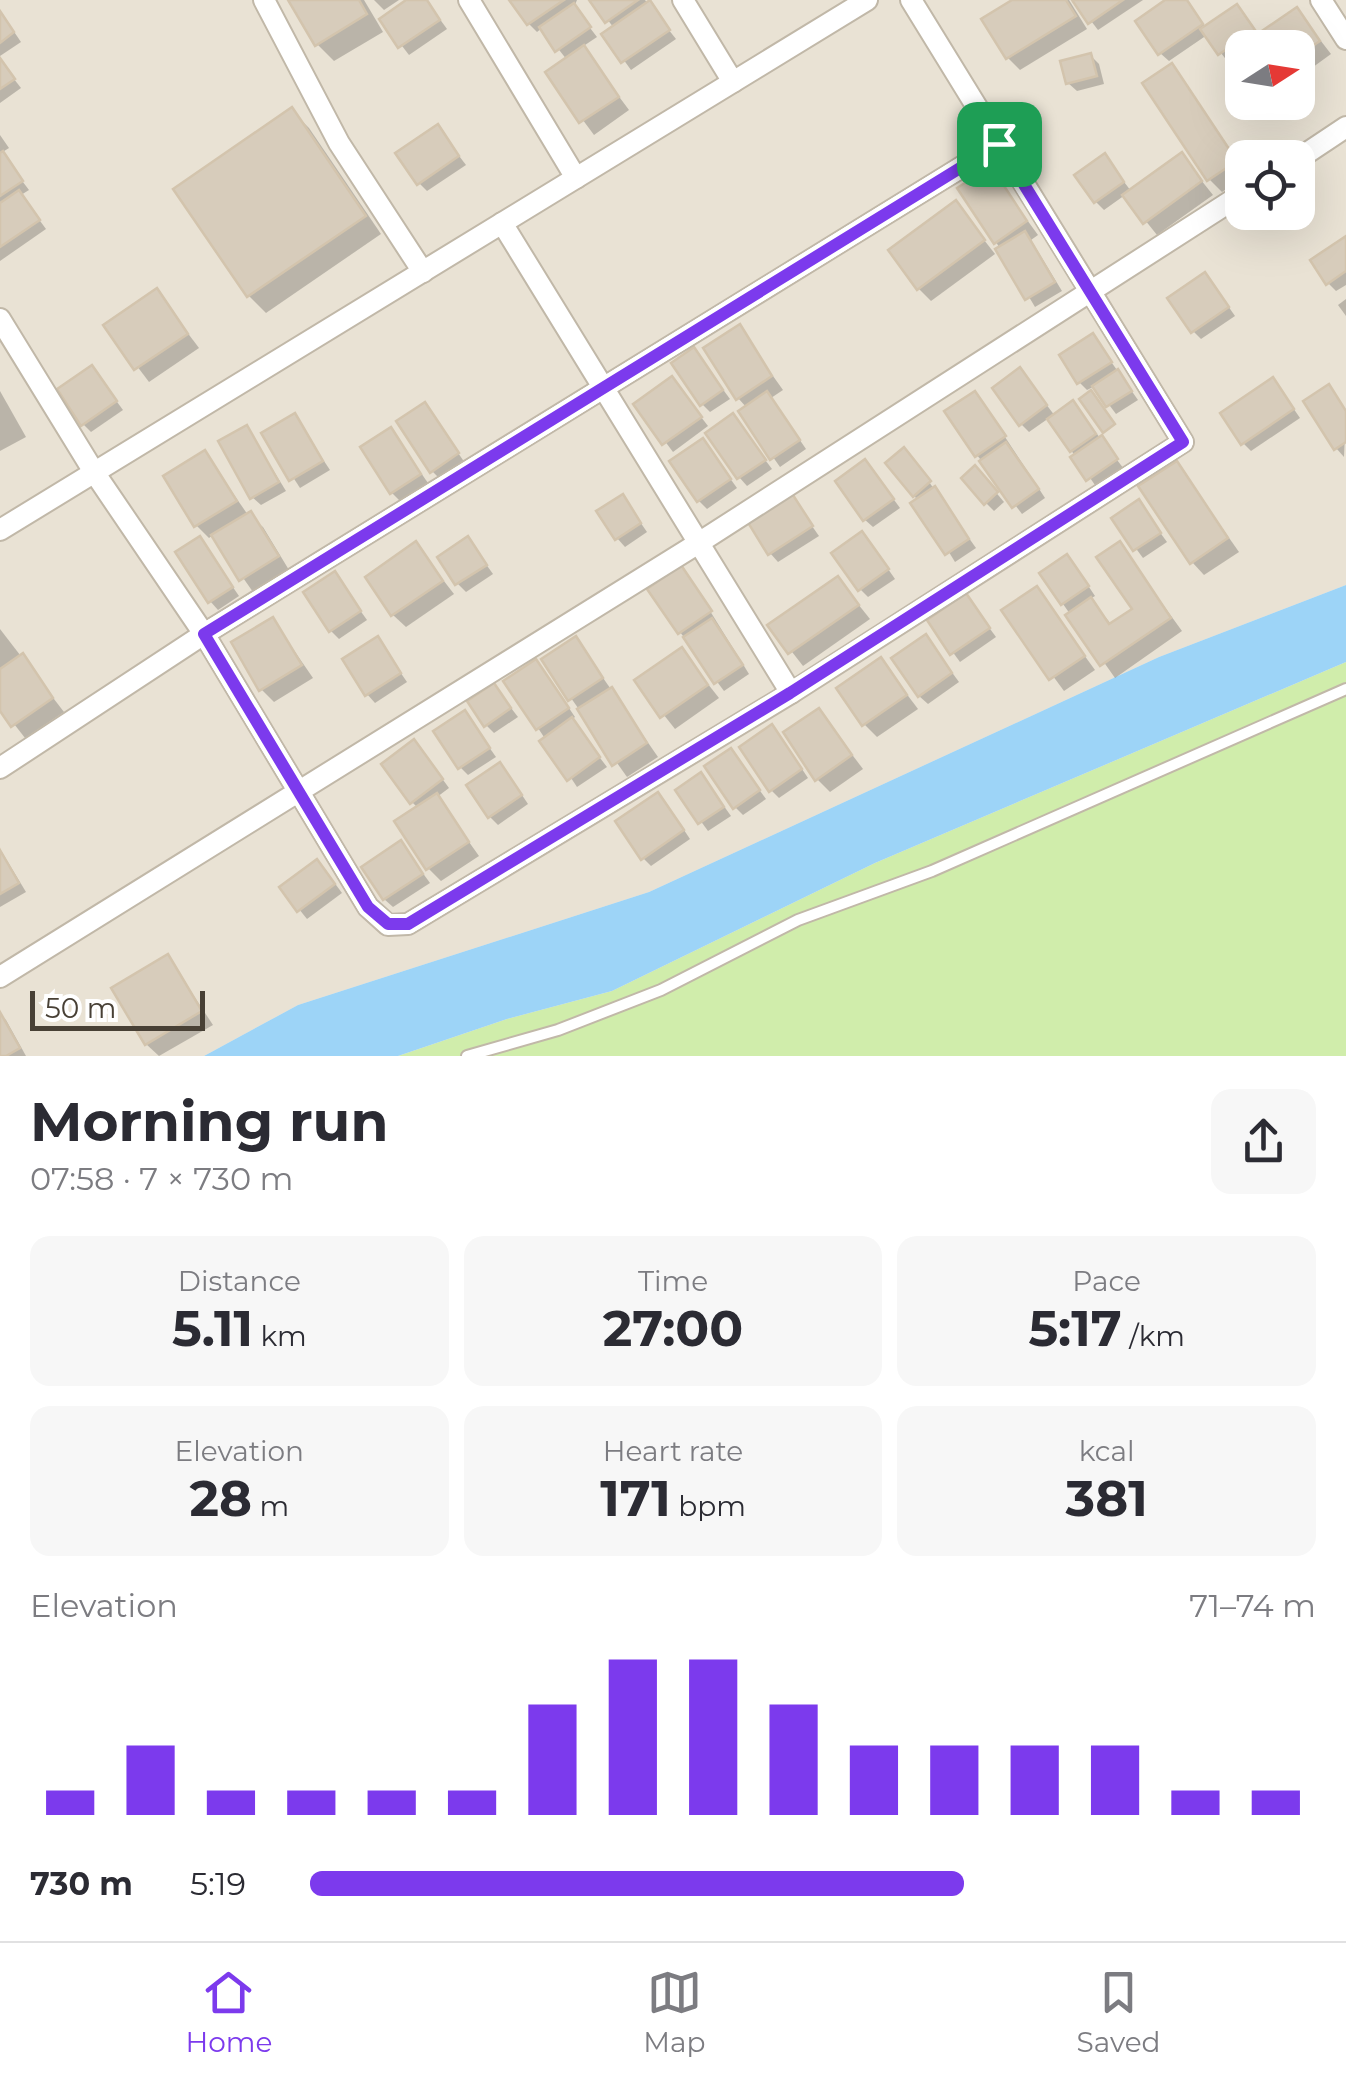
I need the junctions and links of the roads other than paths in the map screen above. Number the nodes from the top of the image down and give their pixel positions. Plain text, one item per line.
1 (264, 0) edge
2 (469, 0) edge
3 (683, 0) edge
4 (867, 0) edge
5 (911, 0) edge
6 (1322, 0) edge
7 (1346, 39) edge
8 (733, 82) junction
9 (1346, 127) edge
10 (999, 144) junction
11 (1315, 147) edge
12 (576, 178) junction
13 (1225, 205) edge
14 (502, 223) junction
15 (422, 272) junction
16 (1090, 293) junction
17 (0, 318) edge
18 (604, 391) junction
19 (94, 472) junction
20 (0, 530) edge
21 (697, 544) junction
22 (204, 634) junction
23 (1346, 689) edge
24 (790, 693) junction
25 (0, 768) edge
26 (298, 793) junction
27 (0, 976) edge
28 (466, 1056) edge

1 - 15 street
2 - 12 street
3 - 8 street
4 - 8 street
5 - 10 street
6 - 7 street
8 - 12 street
9 - 11 street
10 - 16 street
10 - 18 street
12 - 14 street
13 - 16 street
14 - 15 street
14 - 18 street
15 - 19 street
16 - 21 street
16 - 24 street
17 - 19 street
18 - 21 street
18 - 22 street
19 - 20 street
19 - 22 street
21 - 24 street
21 - 26 street
22 - 25 street
22 - 26 street
23 - 28 lane
24 - 26 street
26 - 27 street

